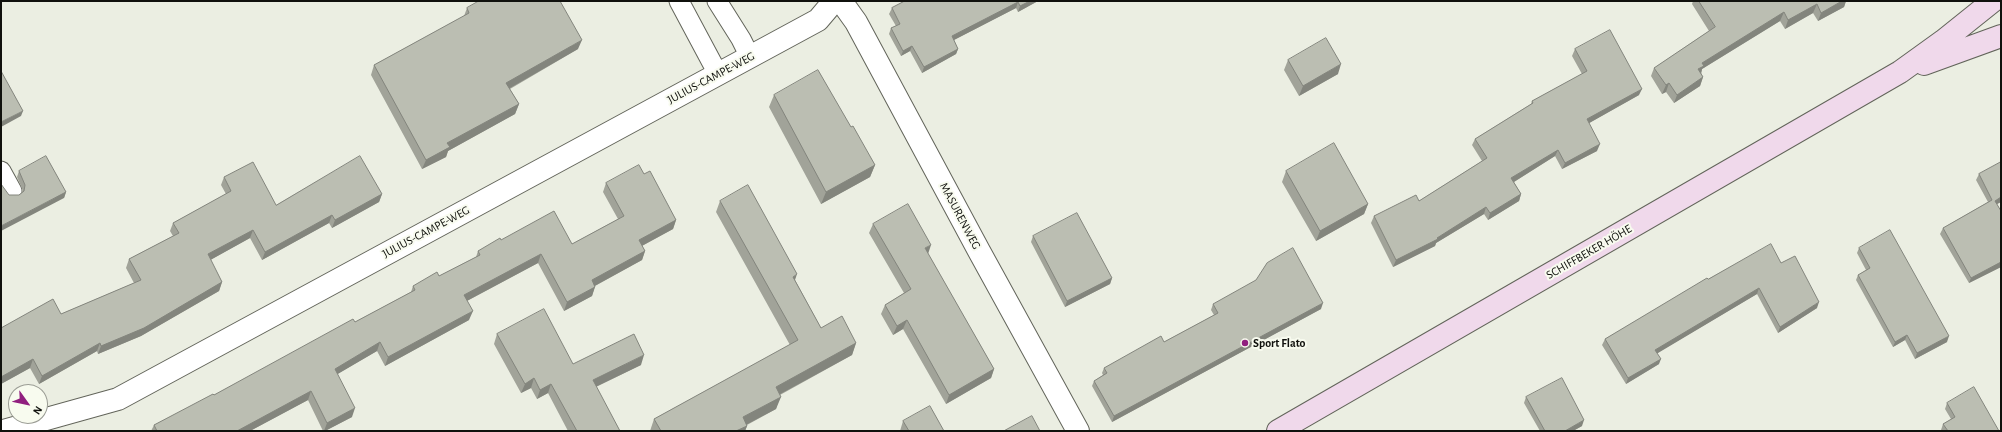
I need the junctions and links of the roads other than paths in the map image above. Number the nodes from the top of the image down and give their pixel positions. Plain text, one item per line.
1 (679, 1) edge
2 (717, 1) edge
3 (831, 1) edge
4 (841, 1) edge
5 (1993, 1) edge
6 (2001, 36) edge
7 (750, 57) junction
8 (1900, 72) junction
9 (718, 74) junction
10 (1, 171) edge
11 (12, 191) dead end
12 (3, 431) edge
13 (1078, 431) edge
14 (1278, 431) edge

1 - 9 lane
2 - 7 lane
3 - 7 street, JULIUS-CAMPE-WEG
4 - 13 street, MASURENWEG
5 - 8 main road, SCHIFFBEKER HÖHE
6 - 8 main road, SCHIFFBEKER HÖHE
7 - 9 street, JULIUS-CAMPE-WEG
8 - 14 main road, SCHIFFBEKER HÖHE
9 - 12 street, JULIUS-CAMPE-WEG
10 - 11 lane

